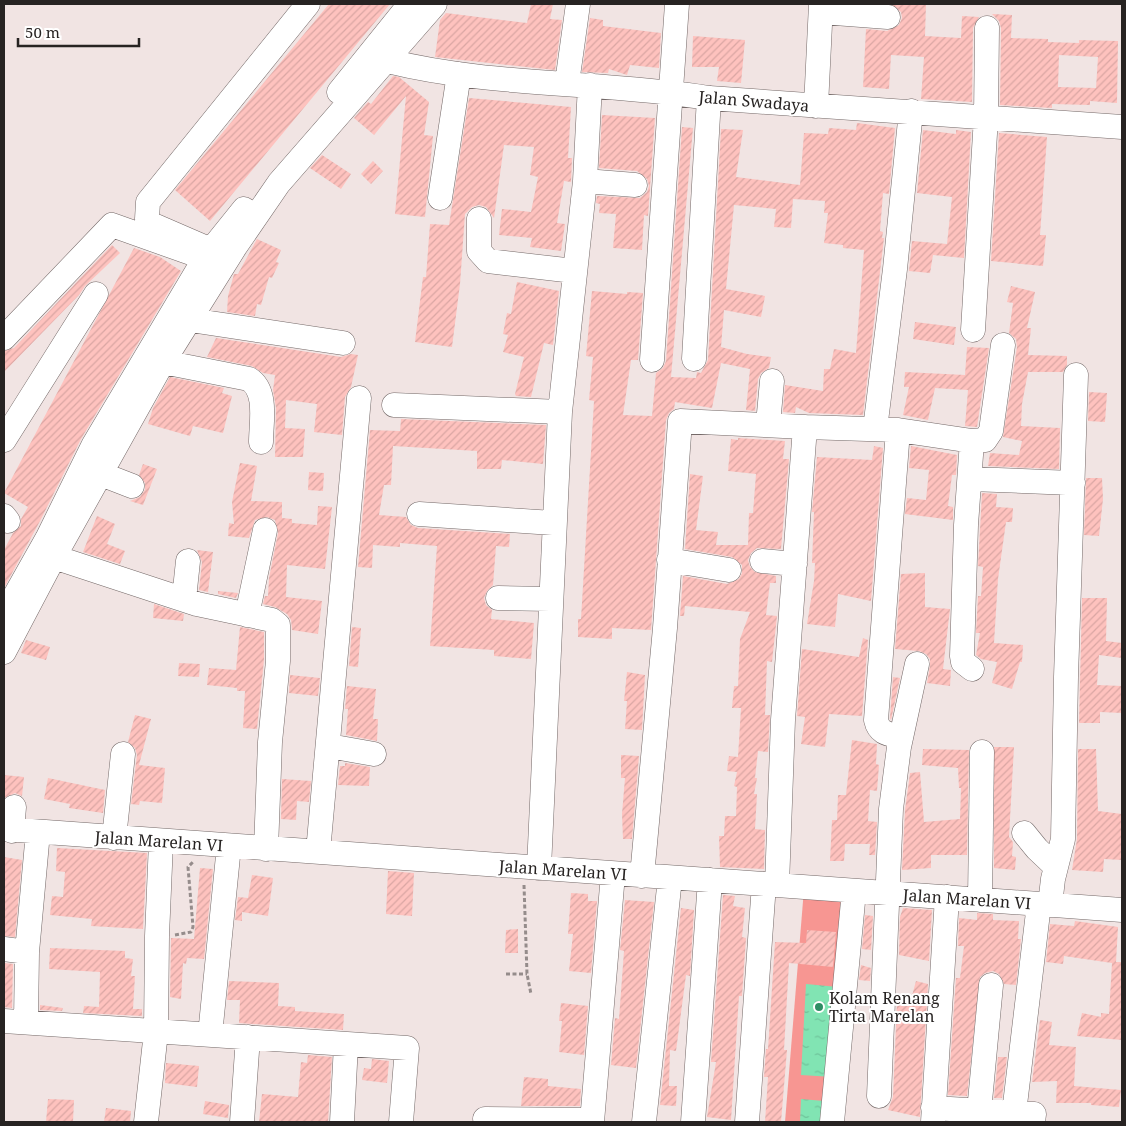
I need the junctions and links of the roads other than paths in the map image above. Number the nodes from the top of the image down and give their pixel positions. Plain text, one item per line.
1 (308, 4) edge
2 (410, 4) edge
3 (435, 4) edge
4 (578, 4) edge
5 (677, 4) edge
6 (821, 8) edge
7 (888, 17) dead end
8 (987, 28) dead end
9 (388, 61) junction
10 (458, 74) junction
11 (567, 83) junction
12 (590, 85) junction
13 (671, 92) junction
14 (709, 98) junction
15 (816, 106) junction
16 (911, 111) junction
17 (986, 117) junction
18 (1122, 127) edge
19 (585, 181) junction
20 (636, 185) dead end
21 (440, 198) dead end
22 (479, 219) dead end
23 (574, 271) junction
24 (96, 294) dead end
25 (190, 320) junction
26 (973, 330) dead end
27 (4, 338) edge
28 (343, 343) dead end
29 (1002, 345) dead end
30 (694, 359) dead end
31 (652, 360) dead end
32 (163, 362) junction
33 (1076, 375) dead end
34 (772, 381) dead end
35 (359, 398) dead end
36 (394, 405) dead end
37 (560, 412) junction
38 (768, 424) junction
39 (805, 427) junction
40 (887, 430) junction
41 (4, 440) edge
42 (972, 440) junction
43 (261, 442) dead end
44 (102, 474) junction
45 (970, 479) junction
46 (1073, 483) junction
47 (132, 486) dead end
48 (419, 514) dead end
49 (553, 523) junction
50 (265, 530) dead end
51 (54, 557) junction
52 (669, 560) junction
53 (188, 561) dead end
54 (762, 561) dead end
55 (795, 564) junction
56 (729, 570) dead end
57 (184, 598) junction
58 (498, 598) dead end
59 (550, 599) junction
60 (4, 615) edge
61 (247, 615) junction
62 (4, 652) edge
63 (917, 664) dead end
64 (972, 669) dead end
65 (901, 736) junction
66 (329, 746) junction
67 (982, 752) dead end
68 (123, 754) dead end
69 (374, 754) dead end
70 (14, 807) dead end
71 (8, 830) edge
72 (38, 832) junction
73 (1024, 832) dead end
74 (114, 838) junction
75 (161, 842) junction
76 (229, 846) junction
77 (266, 849) junction
78 (318, 852) junction
79 (1056, 867) junction
80 (532, 868) junction
81 (613, 874) junction
82 (642, 876) junction
83 (670, 878) junction
84 (710, 880) junction
85 (770, 885) junction
86 (854, 891) junction
87 (888, 893) junction
88 (947, 898) junction
89 (980, 900) junction
90 (1045, 904) junction
91 (1122, 910) edge
92 (15, 951) edge
93 (990, 985) dead end
94 (15, 1022) edge
95 (156, 1032) junction
96 (210, 1034) junction
97 (248, 1037) junction
98 (346, 1044) junction
99 (878, 1096) dead end
100 (933, 1115) edge
101 (978, 1117) edge
102 (486, 1118) dead end
103 (1024, 1118) edge
104 (545, 1121) edge
105 (592, 1121) edge
106 (146, 1122) edge
107 (242, 1122) edge
108 (342, 1122) edge
109 (402, 1122) edge
110 (644, 1122) edge
111 (693, 1122) edge
112 (747, 1122) edge
113 (832, 1122) edge

1 - 2 street
3 - 9 street
4 - 11 street
5 - 13 street
6 - 7 street
6 - 15 street
8 - 17 street
9 - 10 street, Jalan Swadaya
9 - 25 street
10 - 11 street, Jalan Swadaya
10 - 21 street
11 - 12 street, Jalan Swadaya
12 - 13 street, Jalan Swadaya
12 - 19 street
13 - 14 street, Jalan Swadaya
13 - 31 street
14 - 15 street, Jalan Swadaya
14 - 30 street
15 - 16 street, Jalan Swadaya
16 - 17 street, Jalan Swadaya
16 - 40 street
17 - 18 street, Jalan Swadaya
17 - 26 street
19 - 20 street
19 - 23 street
22 - 23 street
23 - 37 street
24 - 41 street
25 - 28 street
25 - 32 street
27 - 60 street
29 - 42 street
32 - 43 street
32 - 44 street
33 - 46 street
34 - 38 street
35 - 66 street
36 - 37 street
37 - 49 street
38 - 39 street
38 - 52 street
39 - 40 street
39 - 55 street
40 - 42 street
40 - 65 street
42 - 45 street
44 - 47 street
44 - 51 street
45 - 46 street
45 - 64 street
46 - 79 street
48 - 49 street
49 - 59 street
50 - 61 street
51 - 57 street
51 - 62 street
52 - 56 street
52 - 82 street
53 - 57 street
54 - 55 street
55 - 85 street
57 - 61 street
58 - 59 street
59 - 80 street
61 - 77 street
63 - 65 street
65 - 87 street
66 - 69 street
66 - 78 street
67 - 89 street
68 - 74 street
70 - 71 street
71 - 72 street, Jalan Marelan VI
72 - 74 street, Jalan Marelan VI
72 - 92 street
73 - 79 street
74 - 75 street, Jalan Marelan VI
75 - 76 street, Jalan Marelan VI
75 - 95 street
76 - 77 street, Jalan Marelan VI
76 - 96 street
77 - 78 street, Jalan Marelan VI
78 - 80 street, Jalan Marelan VI
79 - 90 street
80 - 81 street, Jalan Marelan VI
81 - 82 street, Jalan Marelan VI
81 - 105 street
82 - 83 street, Jalan Marelan VI
83 - 84 street, Jalan Marelan VI
83 - 110 street
84 - 85 street, Jalan Marelan VI
84 - 111 street
85 - 86 street, Jalan Marelan VI
85 - 112 street
86 - 87 street, Jalan Marelan VI
86 - 113 street
87 - 88 street, Jalan Marelan VI
87 - 99 street
88 - 89 street, Jalan Marelan VI
88 - 100 street
89 - 90 street, Jalan Marelan VI
90 - 91 street, Jalan Marelan VI
90 - 103 street
92 - 94 street
93 - 101 street
94 - 95 street
95 - 96 street
95 - 106 street
96 - 97 street
97 - 98 street
97 - 107 street
98 - 108 street
98 - 109 street
100 - 101 street
101 - 103 street
102 - 104 street
104 - 105 street

